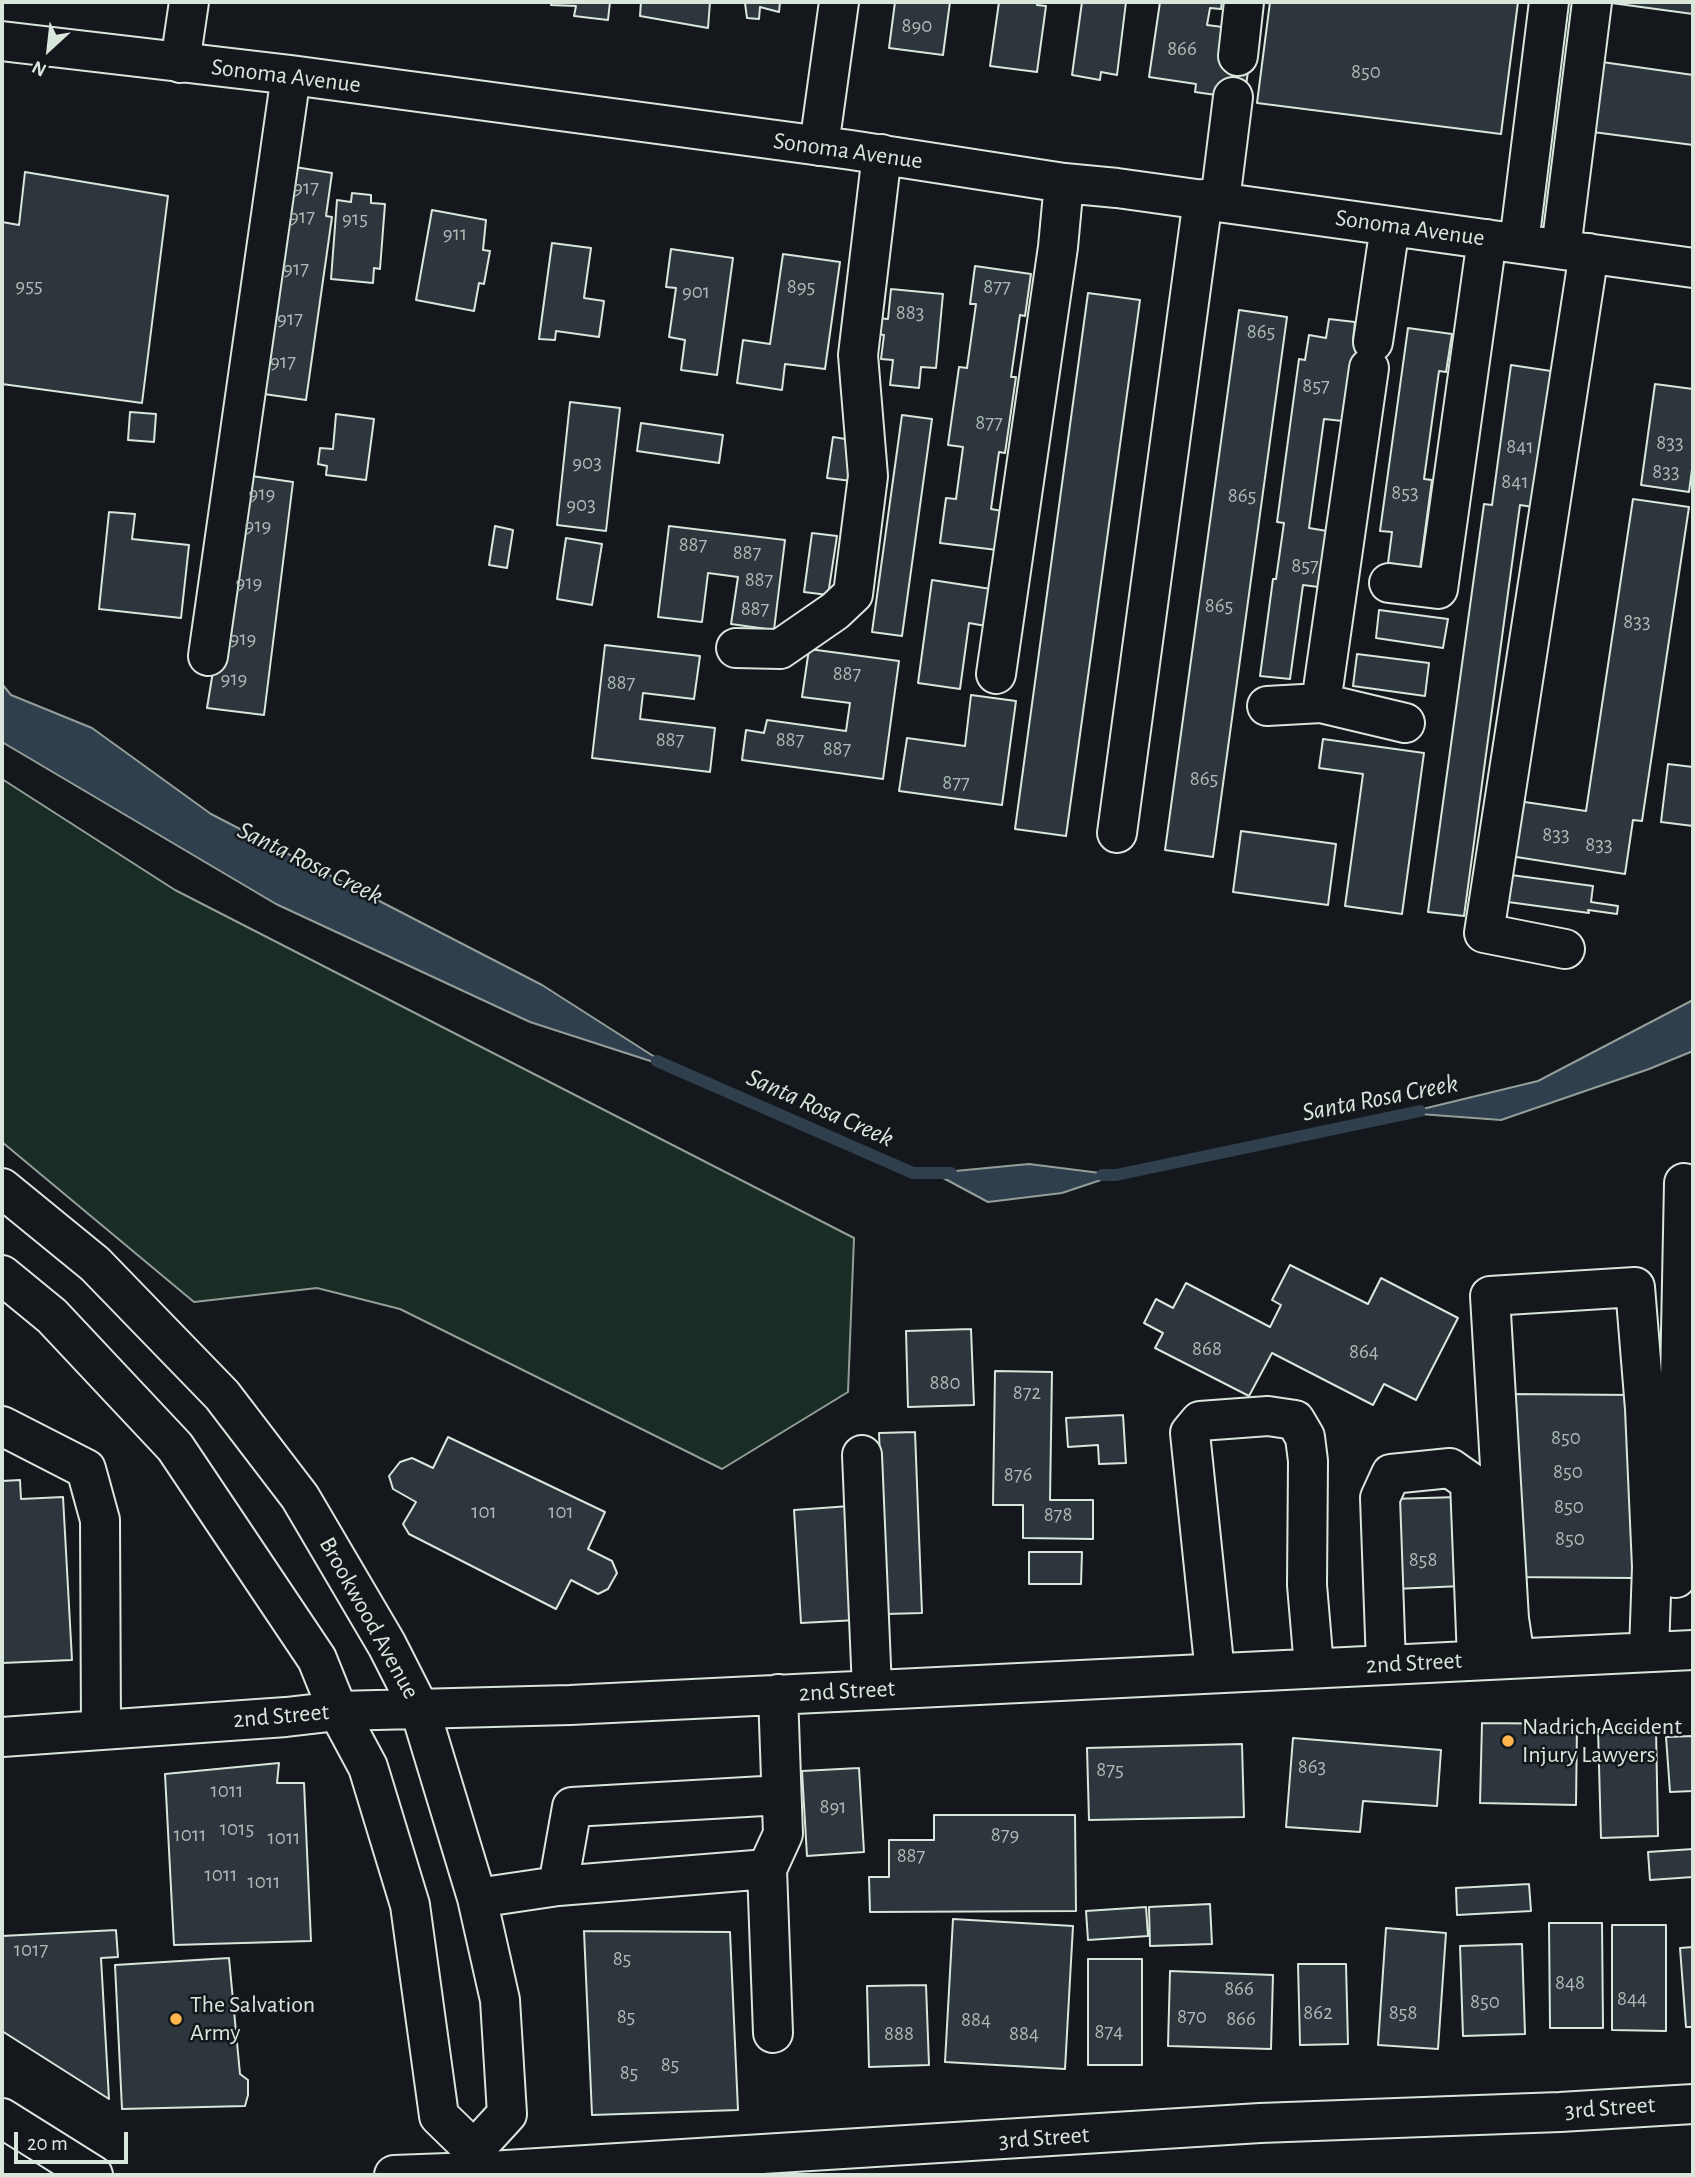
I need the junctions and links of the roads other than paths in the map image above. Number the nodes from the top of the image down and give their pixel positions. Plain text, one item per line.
1 (189, 2) edge
2 (839, 2) edge
3 (1244, 2) edge
4 (1549, 2) edge
5 (1592, 2) edge
6 (2, 41) edge
7 (1238, 56) dead end
8 (180, 63) junction
9 (290, 75) junction
10 (1233, 97) dead end
11 (819, 146) junction
12 (882, 154) junction
13 (1064, 183) junction
14 (1212, 200) junction
15 (1390, 226) junction
16 (1502, 241) junction
17 (1575, 251) junction
18 (1693, 268) edge
19 (1389, 583) dead end
20 (736, 648) dead end
21 (208, 656) dead end
22 (996, 674) dead end
23 (1321, 703) junction
24 (1267, 706) dead end
25 (1405, 723) dead end
26 (1117, 833) dead end
27 (1565, 948) dead end
28 (1684, 1183) dead end
29 (2, 1188) edge
30 (2, 1275) edge
31 (2, 1426) edge
32 (862, 1455) dead end
33 (1672, 1650) edge
34 (1515, 1658) junction
35 (1478, 1660) junction
36 (1387, 1664) junction
37 (1314, 1667) junction
38 (1215, 1673) junction
39 (872, 1689) junction
40 (778, 1694) junction
41 (420, 1710) junction
42 (338, 1711) junction
43 (101, 1730) junction
44 (2, 1737) edge
45 (781, 1795) junction
46 (767, 1869) junction
47 (558, 1886) junction
48 (477, 1898) junction
49 (773, 2034) dead end
50 (1693, 2104) edge
51 (2, 2118) edge
52 (474, 2166) edge
53 (93, 2175) edge
54 (394, 2175) edge

1 - 8 street
2 - 11 street
3 - 7 street
4 - 16 street
5 - 17 street
6 - 8 street, Sonoma Avenue
8 - 9 street, Sonoma Avenue
9 - 11 street, Sonoma Avenue
9 - 21 street
10 - 14 street
11 - 12 street, Sonoma Avenue
12 - 13 street, Sonoma Avenue
12 - 20 street
13 - 14 street, Sonoma Avenue
13 - 22 street
14 - 15 street, Sonoma Avenue
14 - 26 street
15 - 16 street, Sonoma Avenue
15 - 23 street
16 - 17 street, Sonoma Avenue
16 - 19 street
17 - 18 street, Sonoma Avenue
17 - 27 street
23 - 24 street
23 - 25 street
28 - 33 street
29 - 41 street, Brookwood Avenue
30 - 42 street
31 - 43 street
32 - 39 street
33 - 34 street, 2nd Street
33 - 34 street
34 - 35 street, 2nd Street
35 - 36 street, 2nd Street
35 - 36 street
36 - 37 street, 2nd Street
37 - 38 street, 2nd Street
37 - 38 street
38 - 39 street, 2nd Street
39 - 40 street, 2nd Street
40 - 41 street, 2nd Street
40 - 45 street
41 - 42 street, 2nd Street
41 - 48 street, Brookwood Avenue
42 - 43 street, 2nd Street
42 - 52 street
43 - 44 street, 2nd Street
45 - 46 street
45 - 47 street
46 - 47 street
46 - 49 street
47 - 48 street
48 - 52 street, Brookwood Avenue
50 - 52 street, 3rd Street
51 - 53 street
52 - 54 street, 3rd Street

